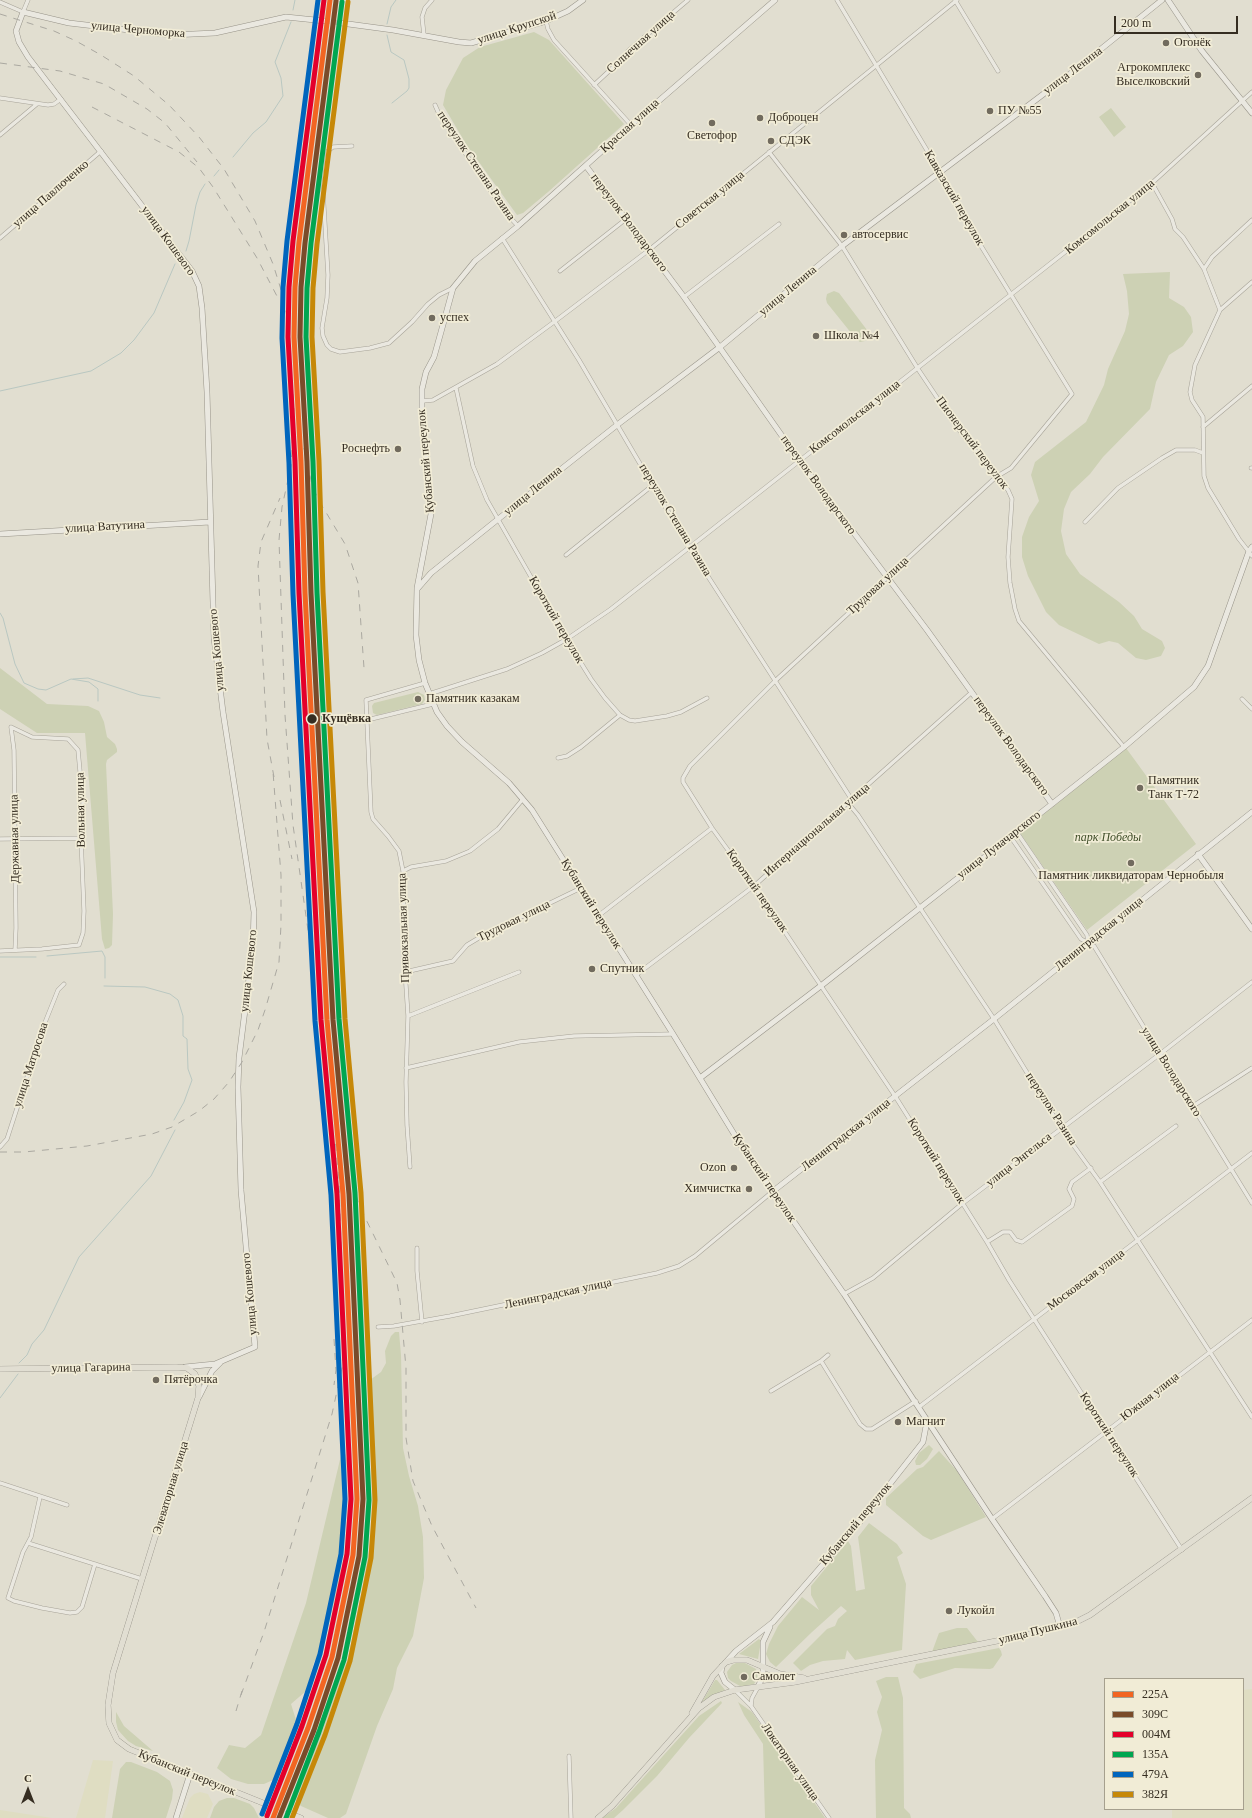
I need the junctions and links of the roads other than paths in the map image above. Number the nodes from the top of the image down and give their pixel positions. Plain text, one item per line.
1 (28, 0) edge
2 (432, 0) edge
3 (583, 0) edge
4 (688, 0) edge
5 (775, 0) edge
6 (837, 0) edge
7 (956, 0) edge
8 (1162, 0) edge
9 (1168, 0) edge
10 (0, 2) edge
11 (23, 12) junction
12 (546, 20) junction
13 (325, 21) tunnel mouth
14 (342, 23) tunnel mouth
15 (424, 35) junction
16 (875, 65) junction
17 (998, 71) dead end
18 (594, 86) junction
19 (1252, 92) edge
20 (0, 98) edge
21 (61, 99) junction
22 (1242, 101) junction
23 (37, 104) junction
24 (435, 105) dead end
25 (1252, 113) edge
26 (631, 125) junction
27 (0, 135) edge
28 (352, 146) dead end
29 (101, 151) junction
30 (769, 152) junction
31 (586, 166) junction
32 (940, 172) junction
33 (1152, 183) junction
34 (626, 219) junction
35 (1252, 220) edge
36 (779, 224) dead end
37 (518, 226) junction
38 (0, 238) edge
39 (502, 238) junction
40 (842, 246) junction
41 (649, 250) junction
42 (1204, 269) junction
43 (560, 271) dead end
44 (1252, 282) edge
45 (453, 288) junction
46 (1012, 296) junction
47 (684, 297) junction
48 (1220, 310) junction
49 (554, 322) junction
50 (720, 347) junction
51 (918, 369) junction
52 (426, 372) joint
53 (1252, 386) edge
54 (456, 388) junction
55 (1072, 394) joint
56 (422, 401) junction
57 (616, 425) junction
58 (1203, 427) junction
59 (1203, 453) junction
60 (799, 460) junction
61 (996, 477) junction
62 (653, 485) junction
63 (498, 520) junction
64 (210, 522) junction
65 (1085, 522) dead end
66 (0, 534) edge
67 (690, 547) junction
68 (1251, 549) edge
69 (566, 555) dead end
70 (1252, 556) edge
71 (886, 578) junction
72 (417, 588) junction
73 (567, 639) junction
74 (775, 681) junction
75 (425, 683) junction
76 (972, 692) junction
77 (429, 694) junction
78 (707, 698) dead end
79 (1242, 699) dead end
80 (433, 704) junction
81 (1252, 710) edge
82 (620, 716) junction
83 (367, 720) junction
84 (11, 727) joint
85 (1124, 747) junction
86 (558, 758) dead end
87 (683, 778) joint
88 (523, 799) junction
89 (852, 800) junction
90 (848, 803) junction
91 (1052, 804) junction
92 (1252, 812) edge
93 (712, 828) junction
94 (1016, 831) junction
95 (1010, 836) junction
96 (81, 838) junction
97 (0, 839) edge
98 (14, 839) junction
99 (1198, 854) junction
100 (403, 871) junction
101 (754, 886) junction
102 (581, 888) junction
103 (920, 908) junction
104 (598, 916) junction
105 (1252, 929) edge
106 (1088, 943) junction
107 (15, 950) junction
108 (0, 951) edge
109 (405, 972) junction
110 (519, 972) dead end
111 (636, 975) junction
112 (1252, 982) edge
113 (64, 984) dead end
114 (822, 985) junction
115 (408, 1016) junction
116 (994, 1019) junction
117 (673, 1034) junction
118 (1160, 1054) junction
119 (406, 1068) junction
120 (1252, 1068) edge
121 (700, 1078) junction
122 (895, 1096) junction
123 (1193, 1106) junction
124 (1176, 1126) dead end
125 (1061, 1128) junction
126 (0, 1147) edge
127 (1252, 1153) edge
128 (410, 1167) dead end
129 (1091, 1168) junction
130 (1230, 1169) junction
131 (1100, 1182) junction
132 (772, 1192) junction
133 (963, 1203) junction
134 (1252, 1203) edge
135 (1138, 1240) junction
136 (986, 1242) junction
137 (417, 1248) dead end
138 (844, 1294) junction
139 (1035, 1319) junction
140 (1252, 1320) edge
141 (422, 1322) junction
142 (378, 1327) dead end
143 (255, 1347) joint
144 (1209, 1352) junction
145 (828, 1355) dead end
146 (222, 1362) junction
147 (821, 1362) junction
148 (182, 1367) junction
149 (0, 1369) edge
150 (771, 1391) dead end
151 (198, 1398) junction
152 (916, 1401) junction
153 (919, 1407) junction
154 (1252, 1417) edge
155 (927, 1421) junction
156 (1107, 1431) junction
157 (0, 1483) edge
158 (40, 1497) junction
159 (1252, 1498) edge
160 (67, 1505) dead end
161 (992, 1519) junction
162 (28, 1542) junction
163 (1182, 1550) junction
164 (95, 1564) junction
165 (142, 1579) junction
166 (773, 1622) junction
167 (1060, 1627) junction
168 (724, 1664) junction
169 (763, 1666) junction
170 (812, 1678) junction
171 (758, 1687) junction
172 (735, 1690) junction
173 (751, 1706) junction
174 (688, 1721) junction
175 (112, 1732) joint
176 (569, 1756) dead end
177 (190, 1774) junction
178 (268, 1805) dead end
179 (288, 1813) dead end
180 (176, 1818) edge
181 (301, 1818) edge
182 (571, 1818) edge
183 (598, 1818) edge
184 (829, 1818) edge

1 - 11 street
2 - 15 street
3 - 12 street, улица Крупской
4 - 18 street, Солнечная улица
5 - 26 street, Красная улица
6 - 16 street, Кавказский переулок
7 - 16 street, Советская улица
7 - 17 street
8 - 32 street, улица Ленина
9 - 22 street
10 - 11 street, улица Черноморка
11 - 13 street, улица Черноморка
11 - 21 street, улица Кошевого
12 - 15 street, улица Крупской
12 - 18 street
14 - 15 street
16 - 30 street, Советская улица
16 - 32 street, Кавказский переулок
18 - 26 street
19 - 22 street, Комсомольская улица
20 - 23 street
21 - 23 street
21 - 29 street, улица Кошевого
22 - 25 street
22 - 33 street, Комсомольская улица
23 - 27 street
24 - 37 street, переулок Степана Разина
26 - 31 street, Красная улица
28 - 45 street, Красная улица
29 - 38 street, улица Павлюченко
29 - 64 street, улица Кошевого
30 - 40 street, Пионерский переулок
30 - 41 street, Советская улица
31 - 34 street, переулок Володарского
31 - 37 street, Красная улица
32 - 40 street, улица Ленина
32 - 46 street, Кавказский переулок
33 - 42 street
33 - 46 street, Комсомольская улица
34 - 41 street, переулок Володарского
34 - 43 street
35 - 42 street
36 - 47 street
37 - 39 street, Красная улица
39 - 45 street, Красная улица
39 - 49 street, переулок Степана Разина
40 - 50 street, улица Ленина
40 - 51 street, Пионерский переулок
41 - 47 street, переулок Володарского
41 - 49 street, Советская улица
42 - 48 street
44 - 48 street
45 - 52 street, Красная улица
46 - 51 street, Комсомольская улица
46 - 55 street, Кавказский переулок
47 - 50 street, переулок Володарского
48 - 58 street
49 - 54 street, Советская улица
49 - 57 street, переулок Степана Разина
50 - 57 street, улица Ленина
50 - 60 street, переулок Володарского
51 - 60 street, Комсомольская улица
51 - 61 street, Пионерский переулок
52 - 56 street, Кубанский переулок
53 - 58 street
54 - 56 street, Советская улица
54 - 63 street
55 - 61 street, Трудовая улица
56 - 72 street, Кубанский переулок
57 - 62 street, переулок Степана Разина
57 - 63 street, улица Ленина
58 - 59 street
59 - 65 street
59 - 68 street
60 - 67 street, Комсомольская улица
60 - 71 street, переулок Володарского
61 - 71 street, Трудовая улица
61 - 85 street, Пионерский переулок
62 - 67 street, переулок Степана Разина
62 - 69 street
63 - 72 street, улица Ленина
63 - 73 street, Короткий переулок
64 - 66 street, улица Ватутина
64 - 143 street, улица Кошевого
67 - 73 street, Комсомольская улица
67 - 74 street, переулок Степана Разина
68 - 70 street
68 - 85 street, улица Луначарского
71 - 74 street, Трудовая улица
71 - 76 street, переулок Володарского
72 - 75 street, Кубанский переулок
73 - 77 street, Комсомольская улица
73 - 82 street, Короткий переулок
74 - 87 street, Трудовая улица
74 - 89 street, переулок Степана Разина
75 - 77 street, Кубанский переулок
75 - 83 street, Привокзальная улица
76 - 89 street, Интернациональная улица
76 - 91 street, переулок Володарского
77 - 80 street, Кубанский переулок
78 - 82 street
79 - 81 street
80 - 83 street
80 - 88 street, Кубанский переулок
82 - 86 street
83 - 100 street, Привокзальная улица
84 - 96 street, Вольная улица
84 - 98 street, Державная улица
85 - 91 street, улица Луначарского
87 - 93 street, Короткий переулок
88 - 100 street
88 - 102 street, Кубанский переулок
89 - 90 street, Интернациональная улица
90 - 101 street, Интернациональная улица
90 - 103 street, переулок Разина
91 - 94 street, улица Луначарского
92 - 99 street, Ленинградская улица
93 - 101 street, Короткий переулок
93 - 104 street
94 - 95 street, улица Луначарского
94 - 106 street, улица Володарского
95 - 103 street, улица Луначарского
95 - 106 street, улица Володарского
96 - 98 street
96 - 107 street, Вольная улица
97 - 98 street
98 - 107 street, Державная улица
99 - 105 street
99 - 106 street, Ленинградская улица
100 - 109 street, Привокзальная улица
101 - 111 street, Интернациональная улица
101 - 114 street, Короткий переулок
102 - 104 street, Кубанский переулок
102 - 109 street, Трудовая улица
103 - 114 street, улица Луначарского
103 - 116 street, переулок Разина
104 - 111 street, Кубанский переулок
106 - 116 street, Ленинградская улица
106 - 118 street, улица Володарского
107 - 108 street
109 - 115 street, Привокзальная улица
110 - 115 street
111 - 117 street, Кубанский переулок
112 - 118 street, улица Энгельса
113 - 126 street, улица Матросова
114 - 121 street, улица Луначарского
114 - 122 street, Короткий переулок
115 - 119 street, Привокзальная улица
116 - 122 street, Ленинградская улица
116 - 125 street, переулок Разина
117 - 119 street
117 - 121 street, Кубанский переулок
118 - 123 street, улица Володарского
118 - 125 street, улица Энгельса
119 - 128 street, Привокзальная улица
120 - 123 street
121 - 132 street, Кубанский переулок
122 - 132 street, Ленинградская улица
122 - 133 street, Короткий переулок
123 - 130 street, улица Володарского
124 - 131 street
125 - 129 street, переулок Разина
125 - 133 street, улица Энгельса
127 - 130 street, Московская улица
129 - 131 street, переулок Разина
129 - 136 street
130 - 134 street, улица Володарского
130 - 135 street, Московская улица
131 - 135 street, переулок Разина
132 - 138 street, Кубанский переулок
132 - 141 street, Ленинградская улица
133 - 136 street, Короткий переулок
133 - 138 street, улица Энгельса
135 - 139 street, Московская улица
135 - 144 street, переулок Разина
136 - 139 street, Короткий переулок
137 - 141 street
138 - 152 street, Кубанский переулок
139 - 153 street, Московская улица
139 - 156 street, Короткий переулок
140 - 144 street, Южная улица
141 - 142 street, Ленинградская улица
143 - 146 street, улица Гагарина
144 - 154 street, переулок Разина
144 - 156 street, Южная улица
145 - 147 street
146 - 148 street, улица Гагарина
146 - 151 street, Элеваторная улица
147 - 150 street
147 - 152 street
148 - 149 main road, улица Гагарина
148 - 151 main road, Элеваторная улица
151 - 165 main road, Элеваторная улица
152 - 153 street, Кубанский переулок
153 - 155 street, Кубанский переулок
155 - 161 street, Кубанский переулок
155 - 166 street, Кубанский переулок
156 - 161 street, Южная улица
156 - 163 street, Короткий переулок
157 - 158 street
158 - 160 street
158 - 162 street
159 - 163 main road, улица Пушкина
161 - 167 street, Кубанский переулок
162 - 164 street
162 - 164 street
163 - 167 main road, улица Пушкина
164 - 165 street
165 - 175 main road, Элеваторная улица
166 - 168 street, Кубанский переулок
166 - 169 street, Кубанский переулок
167 - 170 main road, улица Пушкина
168 - 169 main road, улица Пушкина
168 - 172 street
168 - 174 main road, Кубанский переулок
169 - 170 main road, улица Пушкина
169 - 171 street
170 - 171 main road, улица Пушкина
171 - 172 main road, улица Пушкина
171 - 173 street
172 - 173 street, Локаторная улица
172 - 174 main road, Кубанский переулок
173 - 184 street, Локаторная улица
174 - 183 main road, Кубанский переулок
175 - 177 main road, Кубанский переулок
176 - 182 street
177 - 178 main road, Кубанский переулок
177 - 180 street
179 - 181 main road

